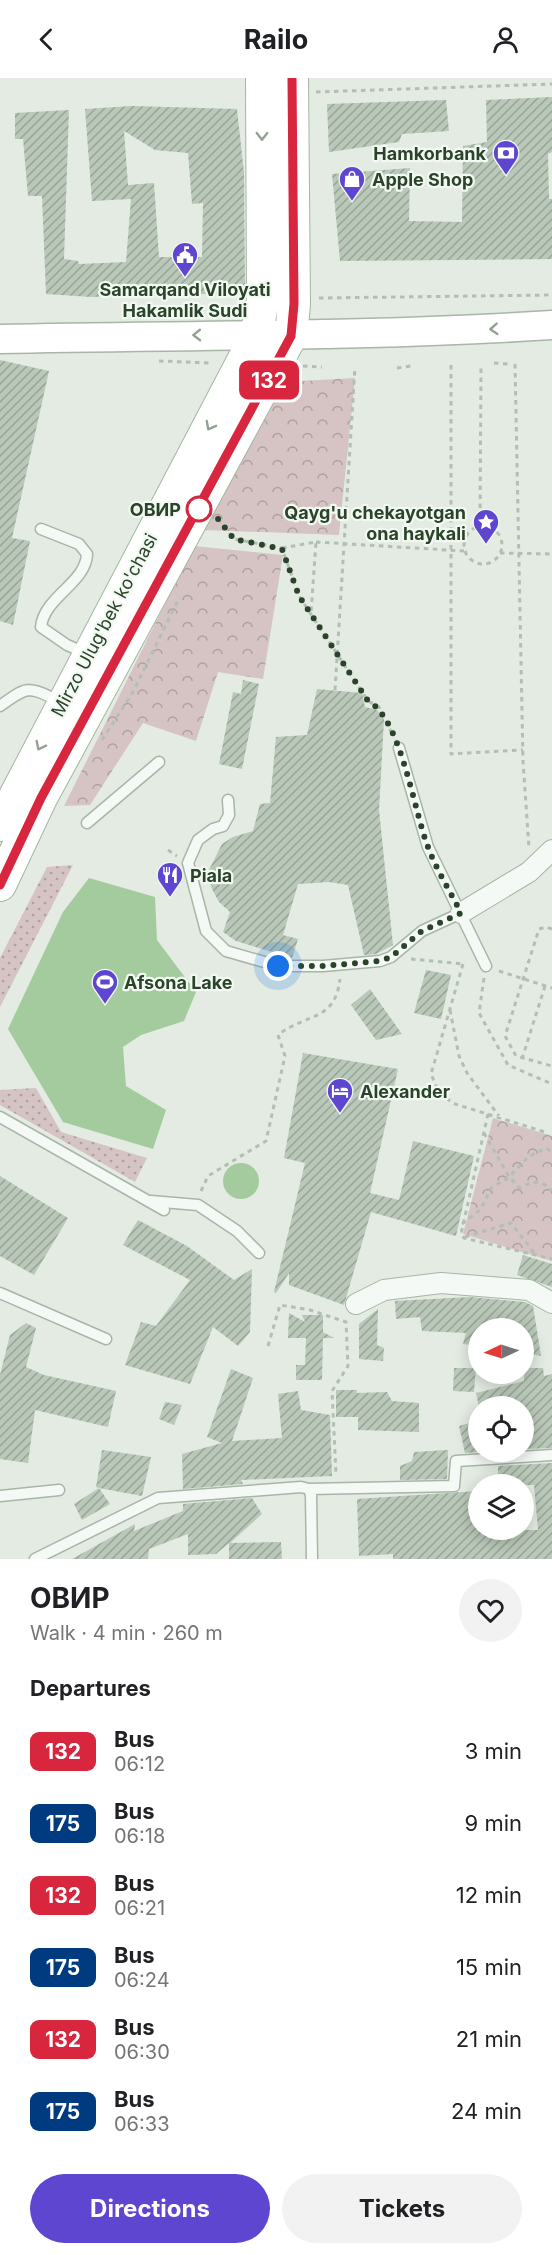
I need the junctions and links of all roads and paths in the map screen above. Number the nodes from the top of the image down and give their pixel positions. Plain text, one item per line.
1 (262, 78) edge
2 (552, 84) edge
3 (304, 85) edge
4 (552, 295) edge
5 (319, 298) dead end
6 (552, 325) edge
7 (256, 336) junction
8 (0, 339) edge
9 (293, 351) junction
10 (494, 363) dead end
11 (481, 364) dead end
12 (508, 364) dead end
13 (515, 364) dead end
14 (451, 365) dead end
15 (411, 366) dead end
16 (322, 367) dead end
17 (355, 367) dead end
18 (397, 368) dead end
19 (218, 519) dead end
20 (480, 526) junction
21 (41, 529) dead end
22 (316, 542) junction
23 (345, 542) junction
24 (282, 549) junction
25 (450, 550) junction
26 (464, 551) junction
27 (500, 553) junction
28 (519, 553) junction
29 (552, 554) edge
30 (311, 615) junction
31 (88, 654) junction
32 (337, 658) junction
33 (335, 690) dead end
34 (62, 702) junction
35 (0, 706) edge
36 (399, 748) joint
37 (523, 750) junction
38 (159, 762) dead end
39 (228, 800) dead end
40 (87, 823) dead end
41 (0, 825) edge
42 (552, 850) edge
43 (529, 851) dead end
44 (0, 885) edge
45 (461, 913) junction
46 (552, 929) edge
47 (391, 957) junction
48 (341, 964) junction
49 (464, 964) junction
50 (486, 966) junction
51 (522, 978) junction
52 (545, 986) junction
53 (552, 988) edge
54 (450, 1007) junction
55 (522, 1059) junction
56 (552, 1066) edge
57 (552, 1084) edge
58 (488, 1114) junction
59 (0, 1117) edge
60 (500, 1118) junction
61 (483, 1133) junction
62 (548, 1133) dead end
63 (552, 1152) edge
64 (509, 1177) junction
65 (552, 1191) edge
66 (148, 1201) junction
67 (198, 1205) junction
68 (165, 1210) dead end
69 (462, 1224) junction
70 (464, 1238) junction
71 (259, 1253) dead end
72 (536, 1255) junction
73 (552, 1259) edge
74 (0, 1293) edge
75 (552, 1303) edge
76 (356, 1304) dead end
77 (106, 1339) dead end
78 (268, 1346) dead end
79 (552, 1455) edge
80 (336, 1488) junction
81 (309, 1489) junction
82 (59, 1490) dead end
83 (0, 1496) edge
84 (35, 1559) edge
85 (312, 1559) edge

1 -> 7 main road, Mirzo Ulug'bek ko'chasi
2 - 3 path
3 - 9 main road, Mirzo Ulug'bek ko'chasi
4 - 5 path
6 -> 9 main road
7 -> 8 main road
7 - 9 main road
7 -> 31 main road, Mirzo Ulug'bek ko'chasi
9 - 16 path
9 - 44 main road, Mirzo Ulug'bek ko'chasi
10 - 12 path
11 - 20 path
13 - 28 path
14 - 25 path
15 - 18 path
17 - 23 path
19 - 24 path
20 - 26 path
20 - 27 path
21 - 31 lane
22 - 23 path
22 - 24 path
22 - 30 path
23 - 25 path
23 - 32 path
24 - 30 path
25 - 26 path
25 - 37 path
26 - 27 path
27 - 28 path
28 - 29 path
28 - 37 path
30 - 32 path
31 - 34 main road, Mirzo Ulug'bek ko'chasi
32 - 33 path
32 - 36 path
34 - 35 lane
34 -> 41 main road, Mirzo Ulug'bek ko'chasi
36 - 45 lane
37 - 43 path
38 - 40 lane
39 - 48 lane
42 - 45 street
45 - 47 lane
45 - 50 lane
46 - 51 path
47 - 48 lane
47 - 49 path
48 - 67 path
49 - 50 path
49 - 54 path
50 - 51 path
50 - 57 path
51 - 52 path
51 - 55 path
52 - 53 path
52 - 55 path
54 - 58 path
54 - 60 path
55 - 56 path
58 - 60 path
58 - 61 path
59 - 66 lane
60 - 62 path
61 - 64 path
61 - 69 path
63 - 64 path
64 - 65 path
64 - 69 path
66 - 67 lane
66 - 68 lane
67 - 71 lane
69 - 70 path
70 - 72 path
70 - 72 path
72 - 73 path
74 - 77 lane
75 - 76 street
78 - 80 path
79 - 80 lane
80 - 81 lane
81 - 84 lane
81 - 85 lane
82 - 83 lane

